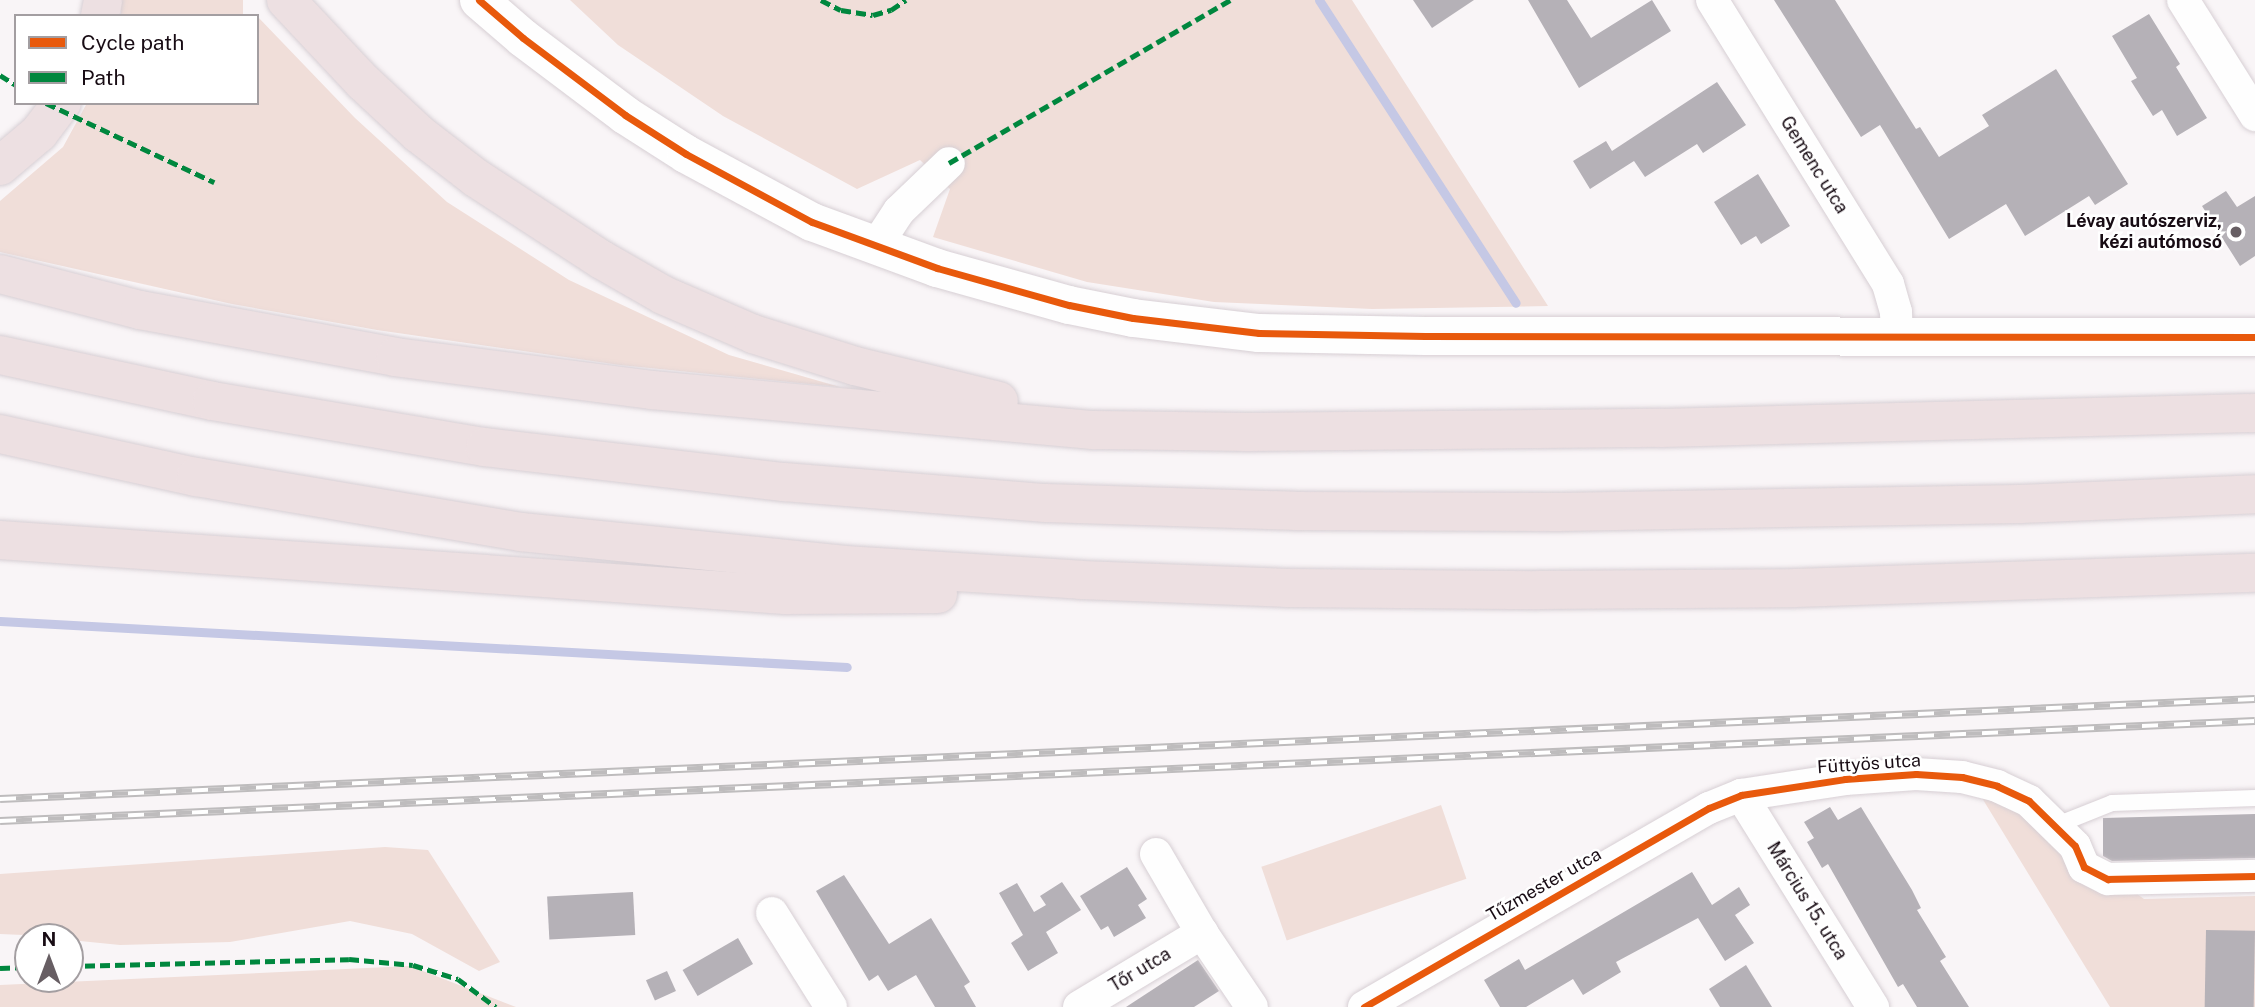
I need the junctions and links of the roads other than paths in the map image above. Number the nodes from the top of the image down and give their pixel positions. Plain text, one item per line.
1 (286, 0) edge
2 (479, 0) edge
3 (1712, 0) edge
4 (2183, 0) edge
5 (60, 105) edge
6 (2255, 115) edge
7 (949, 163) dead end
8 (0, 166) edge
9 (876, 246) junction
10 (0, 275) edge
11 (1897, 336) junction
12 (2255, 337) edge
13 (0, 355) edge
14 (2255, 414) edge
15 (1248, 432) junction
16 (0, 434) edge
17 (2255, 494) edge
18 (0, 540) edge
19 (2255, 573) edge
20 (1081, 580) junction
21 (1741, 795) junction
22 (2255, 798) edge
23 (2057, 825) junction
24 (1156, 854) dead end
25 (2255, 876) edge
26 (772, 913) dead end
27 (1202, 933) junction
28 (831, 1007) edge
29 (1079, 1007) edge
30 (1252, 1007) edge
31 (1364, 1007) edge
32 (1873, 1007) edge

1 - 15 highway
2 - 9 street
3 - 11 street, Gemenc utca
4 - 6 street
5 - 8 highway
7 - 9 street
9 - 11 street
10 - 15 highway
11 - 12 street
13 - 17 highway
14 - 15 highway
16 - 20 highway
18 - 20 highway
19 - 20 highway
21 - 23 street, Füttyös utca
21 - 31 street, Tűzmester utca
21 - 32 street, Március 15. utca
22 - 23 lane
23 - 25 street, Füttyös utca
24 - 27 street
26 - 28 street
27 - 29 street, Tőr utca
27 - 30 street

